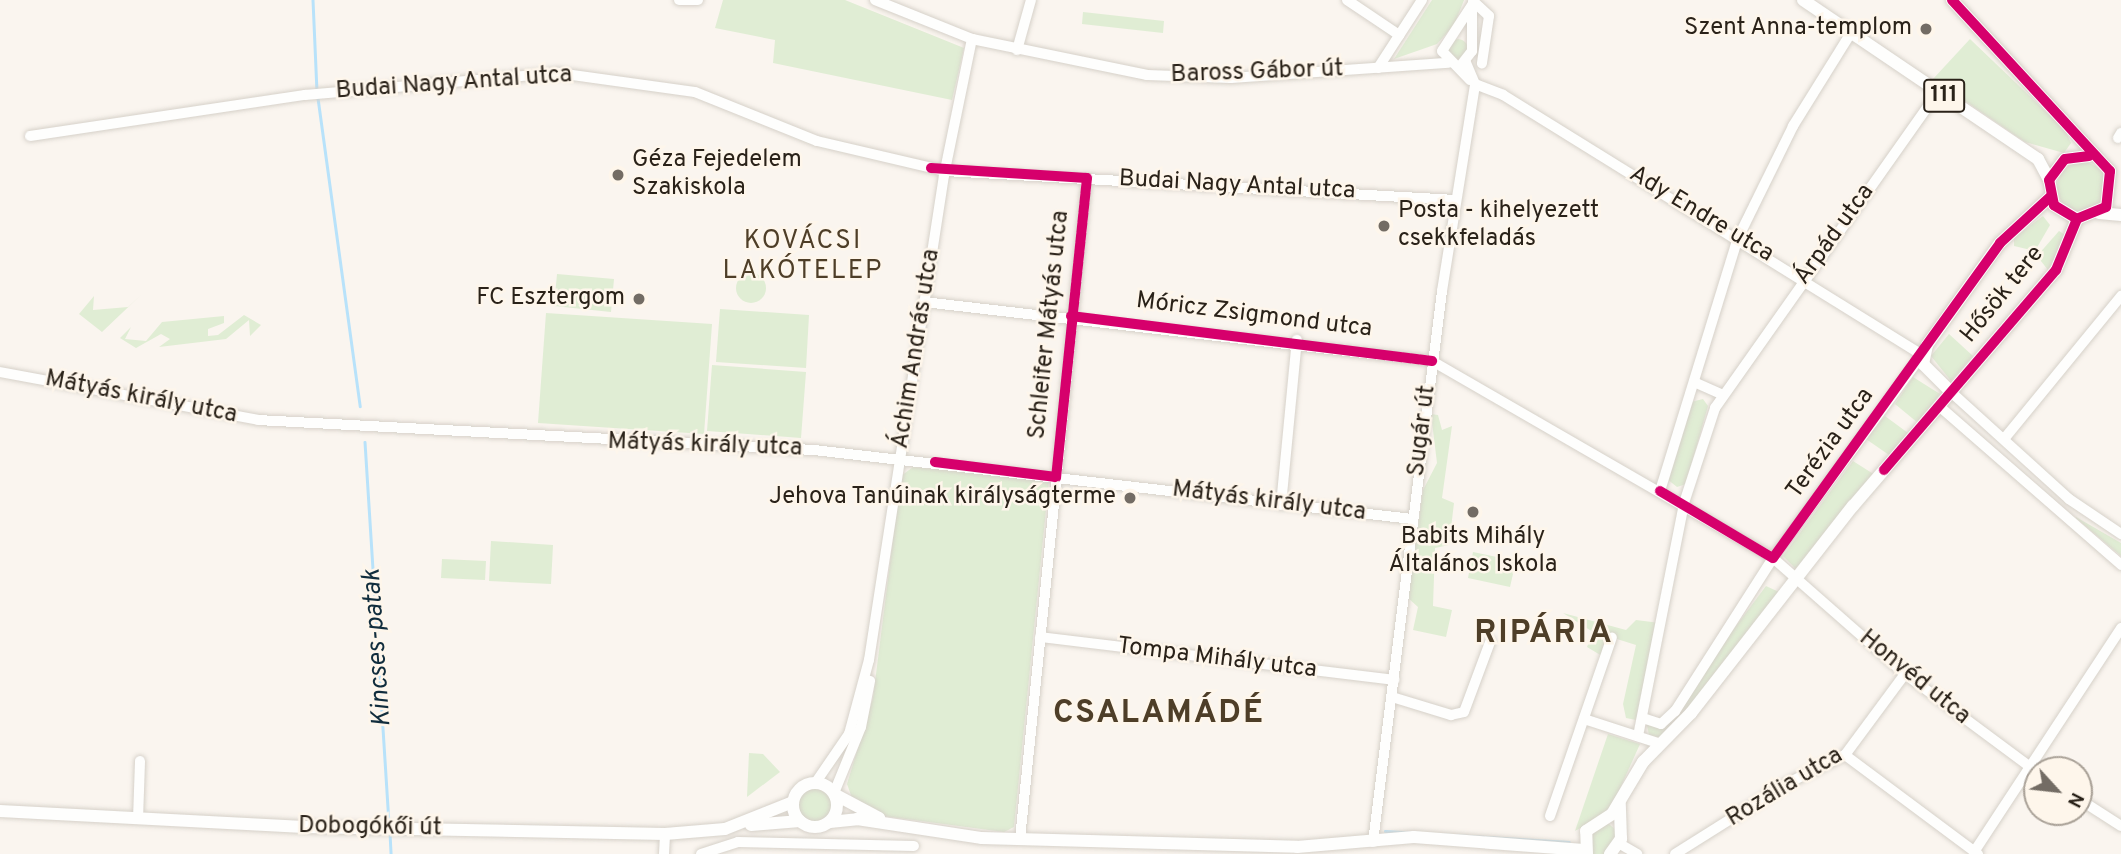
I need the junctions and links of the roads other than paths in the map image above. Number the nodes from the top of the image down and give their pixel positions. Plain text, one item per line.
1 (679, 0) edge
2 (698, 0) edge
3 (874, 0) edge
4 (1031, 0) edge
5 (1347, 0) edge
6 (1422, 0) edge
7 (1803, 0) edge
8 (1952, 0) edge
9 (1473, 2) edge
10 (1851, 33) junction
11 (1399, 35) junction
12 (972, 38) junction
13 (1449, 38) junction
14 (1470, 43) junction
15 (1017, 50) junction
16 (1442, 51) junction
17 (1413, 63) junction
18 (1482, 63) dead end
19 (1457, 64) junction
20 (1378, 68) junction
21 (1475, 84) junction
22 (1938, 92) junction
23 (30, 136) dead end
24 (2080, 139) junction
25 (2089, 156) junction
26 (2068, 158) junction
27 (2038, 159) junction
28 (945, 171) junction
29 (2116, 173) edge
30 (1087, 178) junction
31 (2049, 180) junction
32 (2115, 191) edge
33 (2050, 197) junction
34 (1455, 200) junction
35 (2099, 213) junction
36 (2121, 215) edge
37 (2077, 219) junction
38 (1738, 238) junction
39 (1803, 278) junction
40 (2121, 296) edge
41 (924, 302) junction
42 (1070, 316) junction
43 (1297, 340) junction
44 (1922, 355) junction
45 (1432, 361) junction
46 (0, 372) edge
47 (1694, 382) junction
48 (1951, 392) junction
49 (1723, 395) junction
50 (1939, 406) junction
51 (2004, 439) junction
52 (899, 458) junction
53 (1056, 477) junction
54 (1660, 491) junction
55 (1684, 503) junction
56 (1281, 505) junction
57 (1412, 519) junction
58 (2121, 534) edge
59 (1773, 558) junction
60 (2121, 565) edge
61 (1794, 580) junction
62 (2121, 628) edge
63 (1040, 637) junction
64 (1612, 637) dead end
65 (1490, 642) dead end
66 (869, 660) junction
67 (1905, 674) junction
68 (1394, 680) junction
69 (1392, 697) junction
70 (1643, 718) junction
71 (1584, 719) junction
72 (1638, 736) junction
73 (1661, 744) junction
74 (1845, 755) junction
75 (2041, 756) edge
76 (140, 761) dead end
77 (2023, 762) edge
78 (816, 782) junction
79 (2023, 784) edge
80 (835, 794) junction
81 (1621, 800) junction
82 (793, 802) junction
83 (2093, 808) edge
84 (0, 811) edge
85 (1550, 816) dead end
86 (138, 819) junction
87 (1604, 820) junction
88 (800, 821) junction
89 (830, 822) junction
90 (740, 825) junction
91 (896, 825) junction
92 (2121, 826) edge
93 (1620, 831) junction
94 (665, 834) junction
95 (1020, 839) junction
96 (1373, 842) junction
97 (1620, 844) junction
98 (914, 846) dead end
99 (753, 848) edge
100 (1304, 850) edge
101 (1584, 850) edge
102 (1976, 853) edge
103 (664, 854) edge
104 (701, 854) edge
105 (1610, 854) edge
106 (1637, 854) edge
107 (1675, 854) edge

1 - 2 street
3 - 12 street, Baross Gábor út
4 - 15 street
5 - 11 street
6 - 11 street, Baross Gábor út
7 - 10 main road, 111
8 - 24 main road
9 - 13 street
9 - 14 street
9 - 18 street
10 - 22 main road, 111
10 - 38 street
11 - 20 street, Baross Gábor út
12 - 15 street, Baross Gábor út
12 - 28 street, Áchim András utca
13 - 14 street
13 - 16 street
14 - 19 street
15 - 20 street, Baross Gábor út
16 - 17 street
16 - 19 street
17 - 19 street
17 - 20 street, Baross Gábor út
19 - 21 street
21 - 34 street, Sugár út
21 - 38 street, Ady Endre utca
22 - 27 main road, 111
22 - 39 street, Árpád utca
23 - 28 street, Budai Nagy Antal utca
24 - 25 main road
24 - 26 main road
25 - 26 main road
25 - 29 main road
26 - 27 main road
26 - 31 main road
27 - 31 main road, 111
28 - 30 street, Budai Nagy Antal utca
28 - 41 street, Áchim András utca
29 - 32 main road
30 - 34 street, Budai Nagy Antal utca
30 - 42 street, Schleifer Mátyás utca
31 - 33 main road
32 - 35 main road
32 - 36 main road
33 - 37 main road
33 - 44 main road, Hősök tere
34 - 45 street, Sugár út
35 - 36 main road
35 - 37 main road
37 - 48 main road, Hősök tere
38 - 39 street, Ady Endre utca
38 - 47 street
39 - 44 street, Ady Endre utca
39 - 49 street, Árpád utca
40 - 51 street
41 - 42 street, Móricz Zsigmond utca
41 - 52 street, Áchim András utca
42 - 43 street, Móricz Zsigmond utca
42 - 53 street, Schleifer Mátyás utca
43 - 45 street, Móricz Zsigmond utca
43 - 56 street
44 - 48 main road
44 - 59 street, Terézia utca
45 - 54 street, Honvéd utca
45 - 57 street, Sugár út
46 - 52 street, Mátyás király utca
47 - 49 street
47 - 54 street
48 - 50 main road
48 - 51 street
49 - 55 street, Árpád utca
50 - 60 street
50 - 61 main road
51 - 58 street
52 - 53 street, Mátyás király utca
52 - 66 street, Áchim András utca
53 - 56 street, Mátyás király utca
53 - 63 street, Schleifer Mátyás utca
54 - 55 street, Honvéd utca
55 - 59 street, Honvéd utca
55 - 70 street, Árpád utca
56 - 57 street, Mátyás király utca
57 - 68 street, Sugár út
59 - 61 street, Honvéd utca
59 - 70 street, Terézia utca
61 - 67 street, Honvéd utca
61 - 73 main road
62 - 75 street
63 - 68 street, Tompa Mihály utca
63 - 95 street, Schleifer Mátyás utca
64 - 71 street
65 - 69 street
66 - 78 street, Áchim András utca
66 - 80 street, Áchim András utca
67 - 74 street, Rozália utca
67 - 77 street, Honvéd utca
68 - 69 street, Sugár út
69 - 96 street, Sugár út
70 - 72 street, Árpád utca
71 - 72 street
71 - 85 street
72 - 73 street
73 - 81 main road
74 - 102 street
74 - 107 street, Rozália utca
76 - 86 street
78 - 80 main road
78 - 82 main road
79 - 102 street
80 - 89 main road
80 - 91 main road
81 - 87 main road
81 - 93 main road
82 - 88 main road
82 - 90 main road, Dobogókői út
83 - 92 street
84 - 86 main road, Dobogókői út
86 - 94 main road, Dobogókői út
87 - 93 main road
87 - 101 main road
88 - 89 main road
88 - 90 main road, Dobogókői út
89 - 91 main road
90 - 94 main road, Dobogókői út
91 - 95 main road
93 - 97 main road
94 - 103 street
95 - 100 main road
96 - 100 main road
96 - 101 main road
97 - 105 main road
97 - 106 street
98 - 99 street
99 - 104 street

